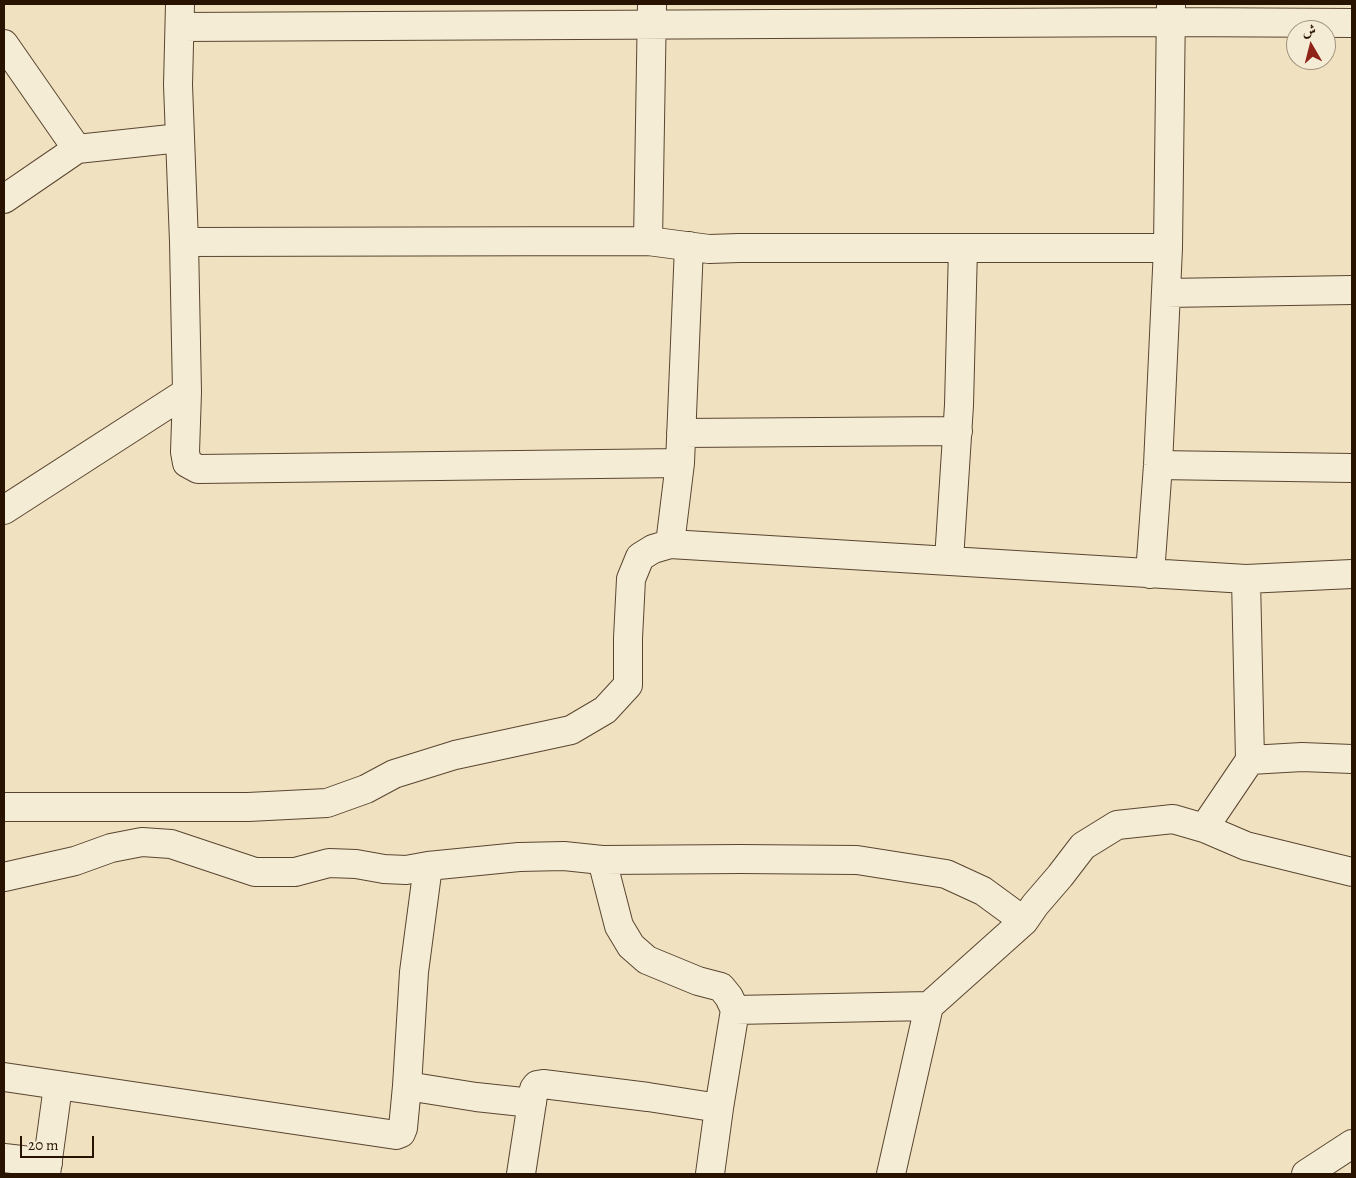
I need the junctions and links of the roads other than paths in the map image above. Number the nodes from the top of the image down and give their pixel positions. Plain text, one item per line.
1 (1171, 13) edge
2 (652, 14) edge
3 (180, 15) edge
4 (1352, 23) edge
5 (4, 44) edge
6 (180, 138) junction
7 (77, 149) junction
8 (4, 199) edge
9 (648, 241) junction
10 (184, 242) junction
11 (689, 246) junction
12 (963, 248) junction
13 (1168, 248) junction
14 (1352, 290) edge
15 (1166, 293) junction
16 (187, 392) junction
17 (958, 432) junction
18 (681, 433) junction
19 (680, 463) junction
20 (1158, 465) junction
21 (1352, 468) edge
22 (4, 510) edge
23 (670, 544) junction
24 (949, 560) junction
25 (1150, 574) junction
26 (1352, 574) edge
27 (1246, 578) junction
28 (1352, 759) edge
29 (1250, 760) junction
30 (4, 807) edge
31 (1204, 828) junction
32 (602, 860) junction
33 (428, 866) junction
34 (1352, 872) edge
35 (4, 877) edge
36 (1024, 921) junction
37 (928, 1006) junction
38 (736, 1010) junction
39 (4, 1077) edge
40 (58, 1086) junction
41 (407, 1086) junction
42 (532, 1103) junction
43 (719, 1108) junction
44 (1352, 1144) edge
45 (4, 1158) edge
46 (47, 1169) edge
47 (521, 1174) edge
48 (710, 1174) edge
49 (891, 1174) edge
50 (1306, 1174) edge

1 - 2 street
1 - 4 street
1 - 13 street
2 - 3 street
2 - 9 street
3 - 6 street
5 - 7 street
6 - 7 street
6 - 10 street
7 - 8 street
9 - 10 street
9 - 11 street
10 - 16 street
11 - 12 street
11 - 18 street
12 - 13 street
12 - 17 street
13 - 15 street
14 - 15 street
15 - 20 street
16 - 19 street
16 - 22 street
17 - 18 street
17 - 24 street
18 - 19 street
19 - 23 street
20 - 21 street
20 - 25 street
23 - 24 street
23 - 30 street
24 - 25 street
25 - 27 street
26 - 27 street
27 - 29 street
28 - 29 street
29 - 31 street
31 - 34 street
31 - 36 street
32 - 33 street
32 - 36 street
32 - 38 street
33 - 35 street
33 - 41 street
36 - 37 street
37 - 38 street
37 - 49 street
38 - 43 street
39 - 40 street
40 - 41 street
40 - 46 street
41 - 42 street
42 - 43 street
42 - 47 street
43 - 48 street
44 - 50 street
45 - 46 street

